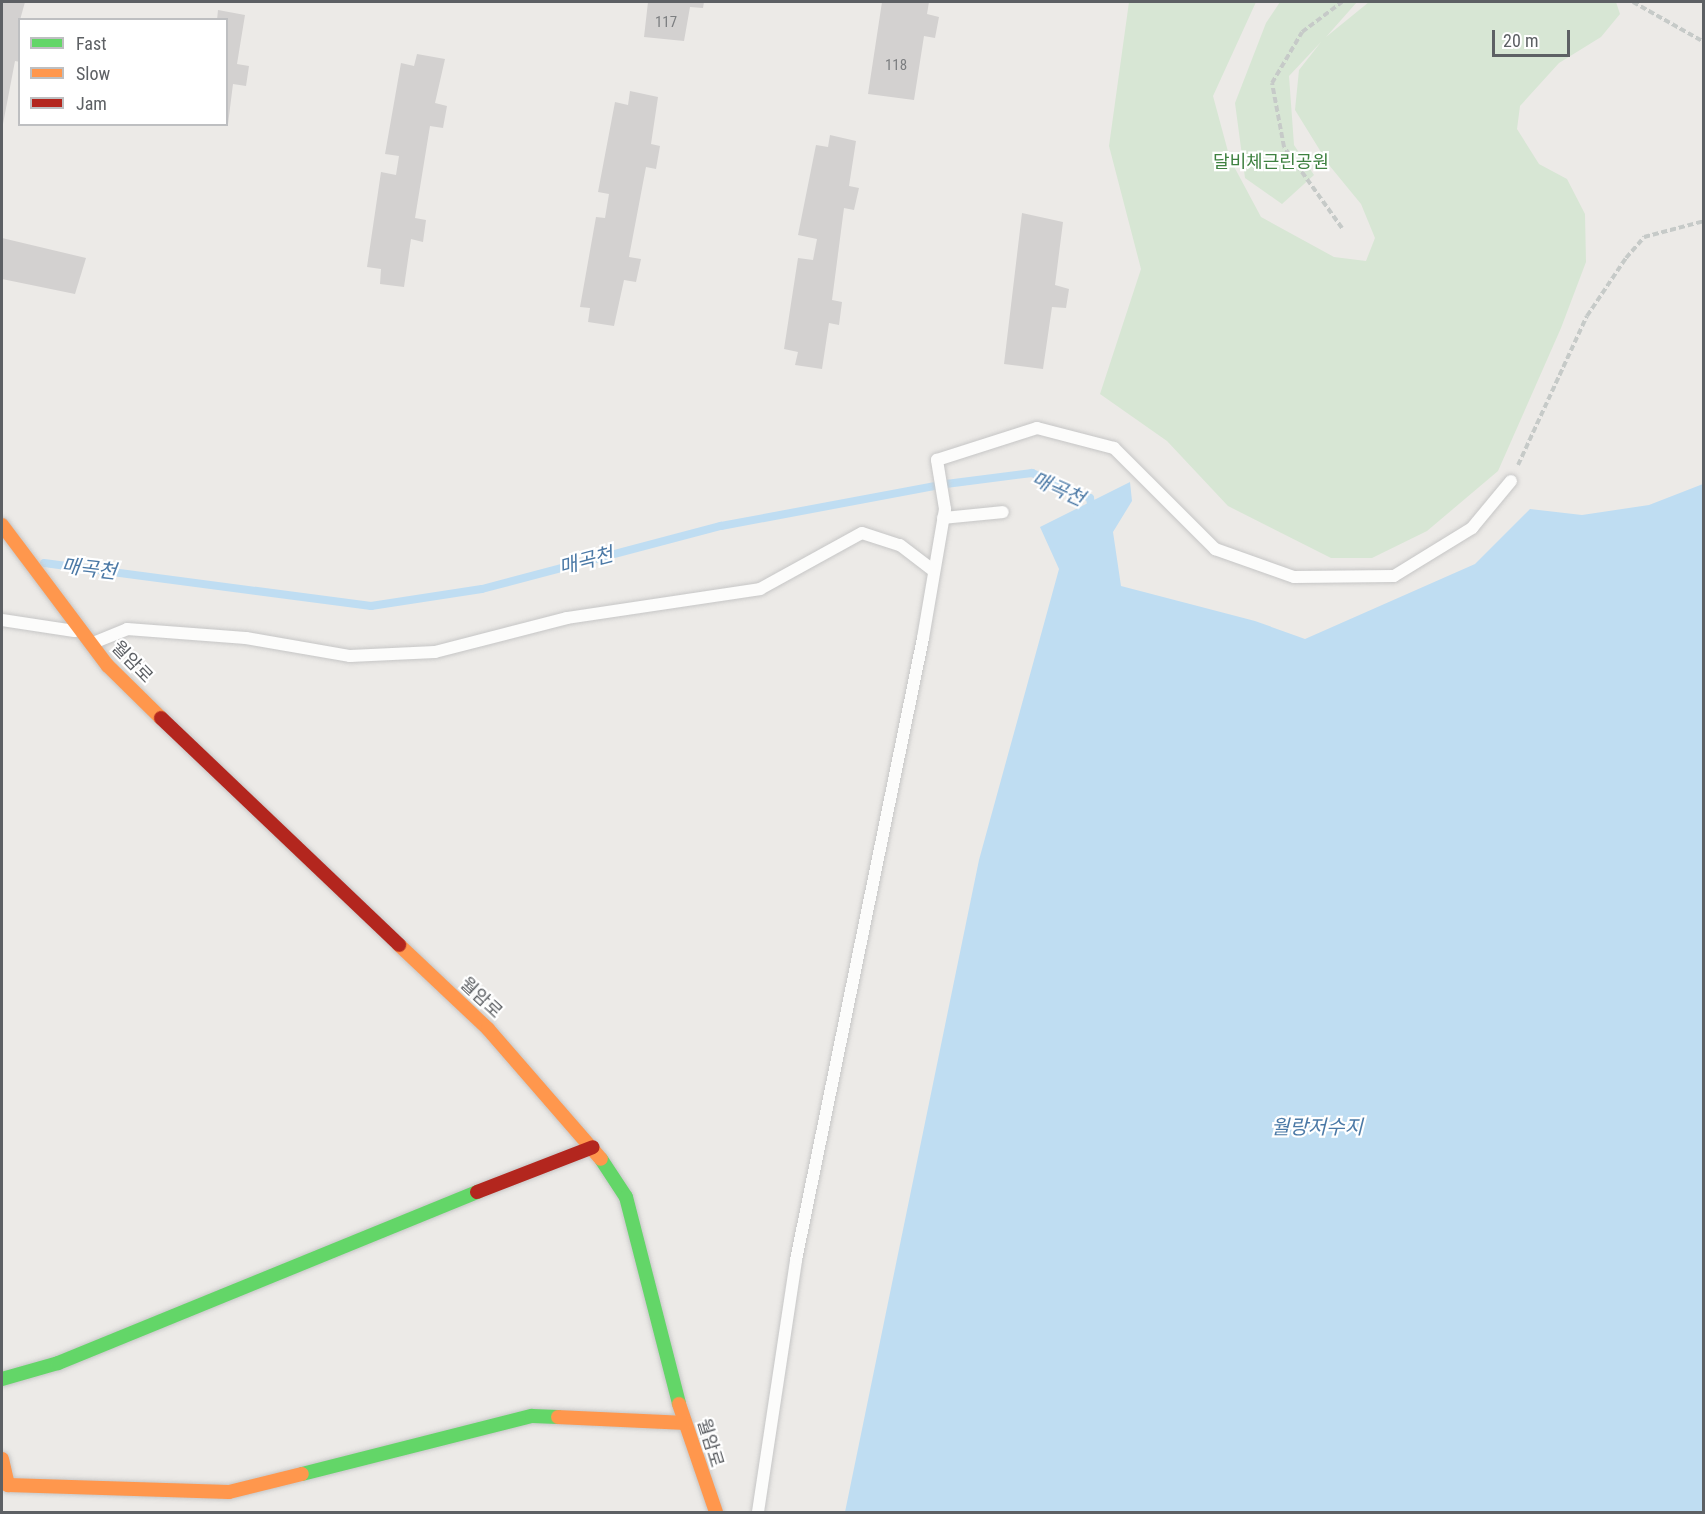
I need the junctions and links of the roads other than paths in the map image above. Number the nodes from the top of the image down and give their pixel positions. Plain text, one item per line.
1 (1511, 481) road end
2 (1003, 512) dead end
3 (943, 518) junction
4 (2, 525) edge
5 (934, 571) junction
6 (2, 620) edge
7 (81, 632) junction
8 (91, 644) junction
9 (594, 1147) junction
10 (2, 1378) edge
11 (685, 1423) junction
12 (2, 1459) edge
13 (5, 1486) edge
14 (716, 1512) edge
15 (758, 1512) edge

1 - 3 lane
2 - 3 lane
3 - 5 lane
4 - 7 street, 월암로
5 - 8 lane
5 - 15 lane
6 - 7 lane
7 - 8 street, 월암로
8 - 9 street, 월암로
9 - 10 street
9 - 11 street, 월암로
11 - 13 street
11 - 14 street, 월암로
12 - 13 street

